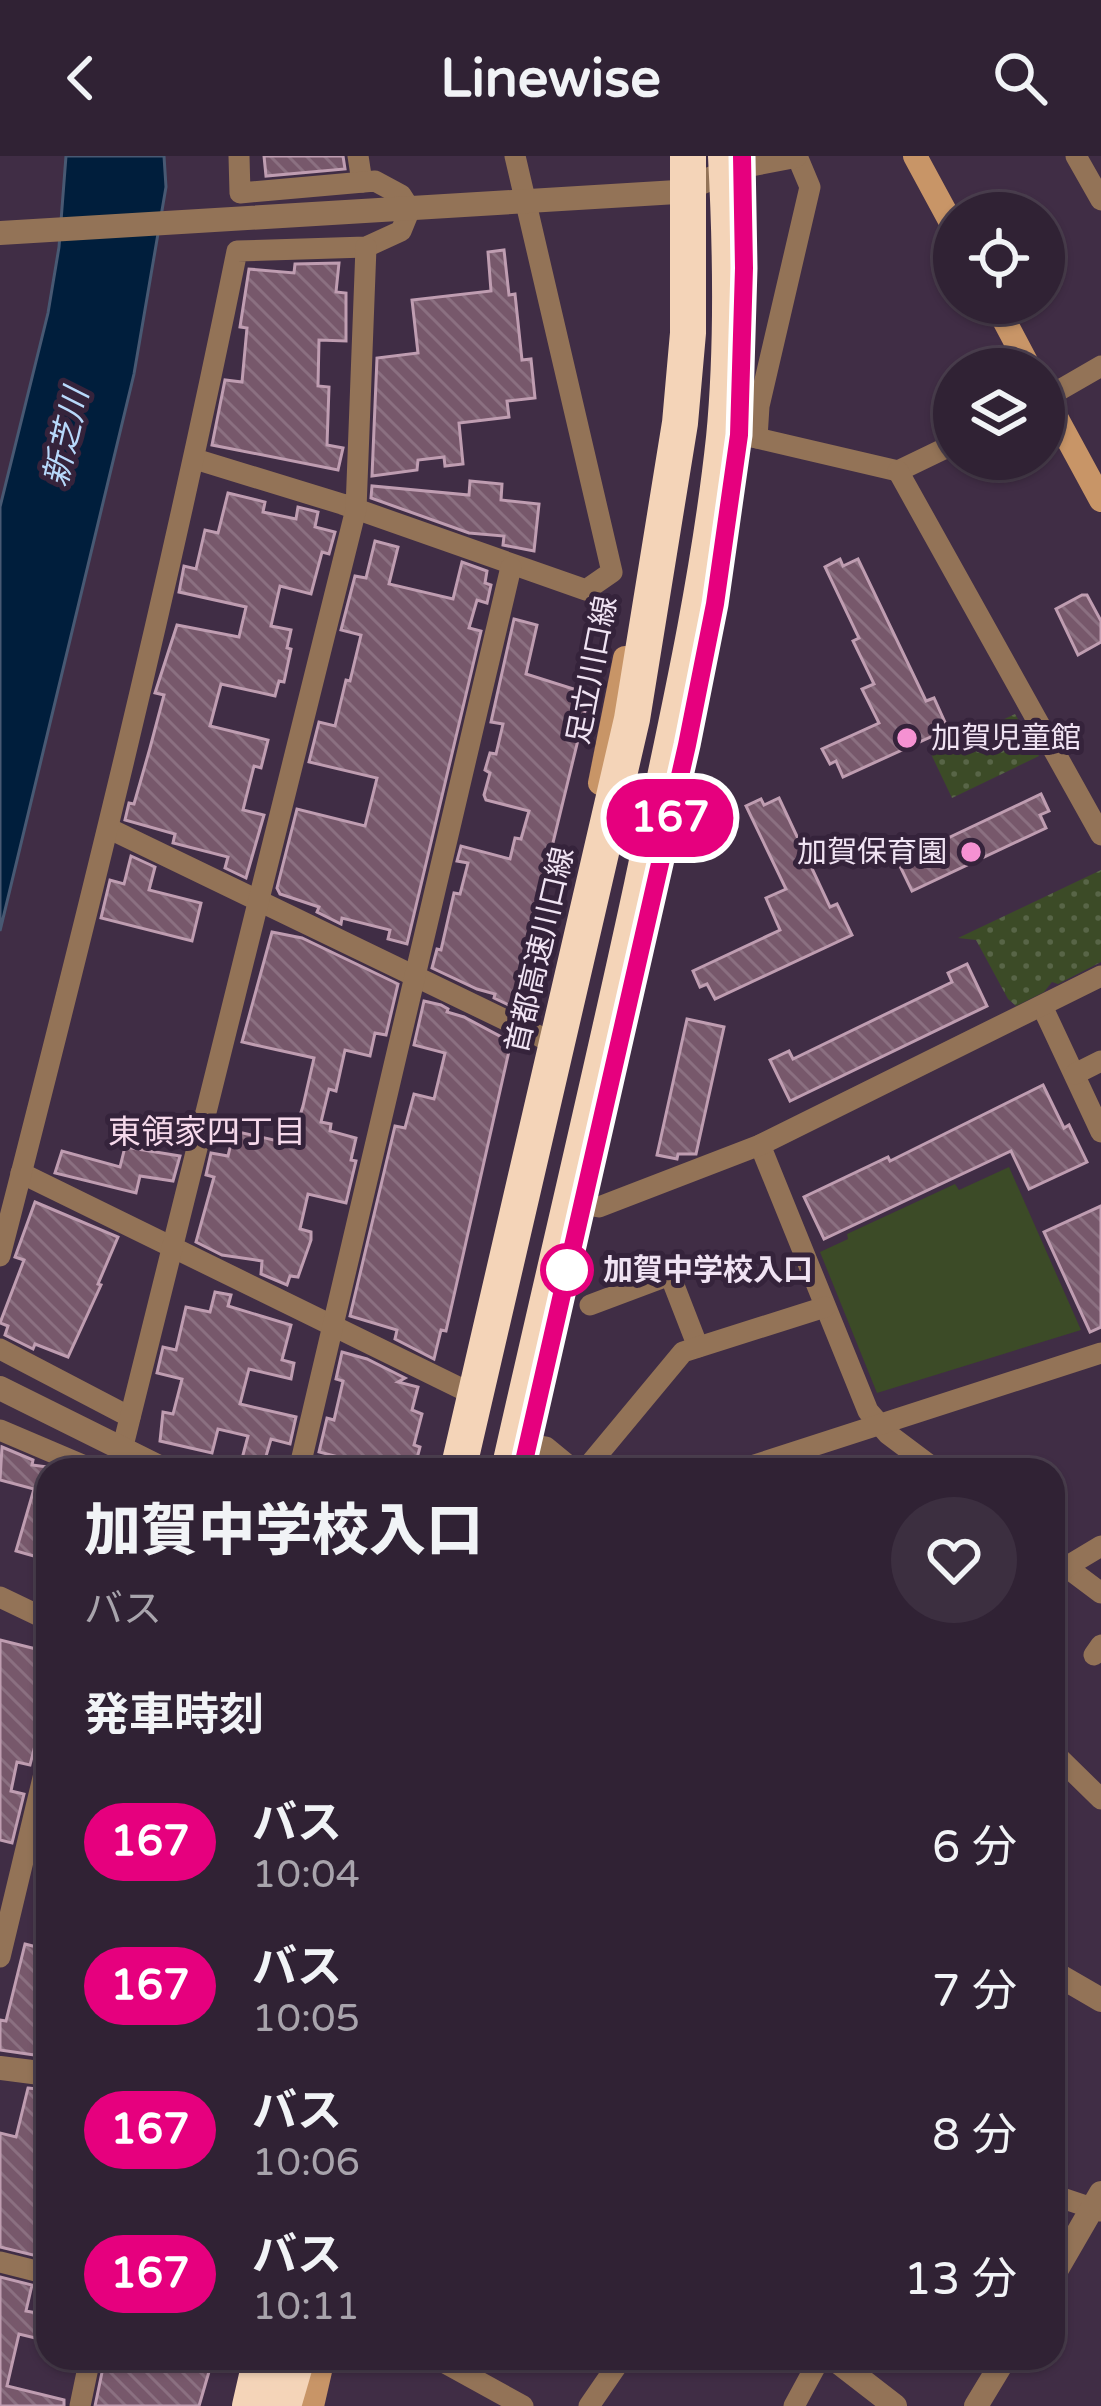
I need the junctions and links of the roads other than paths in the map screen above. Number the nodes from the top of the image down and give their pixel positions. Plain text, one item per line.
1 (239, 156) edge
2 (358, 156) edge
3 (515, 156) edge
4 (675, 156) edge
5 (688, 156) edge
6 (796, 156) edge
7 (915, 156) edge
8 (1076, 156) edge
9 (742, 159) edge
10 (362, 182) junction
11 (677, 192) junction
12 (934, 192) edge
13 (1101, 200) edge
14 (526, 201) junction
15 (410, 209) junction
16 (8, 233) edge
17 (366, 247) junction
18 (1101, 366) edge
19 (1065, 386) edge
20 (1065, 434) edge
21 (748, 436) junction
22 (933, 454) edge
23 (195, 458) junction
24 (898, 471) junction
25 (1101, 500) edge
26 (356, 509) junction
27 (512, 567) junction
28 (1090, 794) edge
29 (110, 829) junction
30 (588, 836) joint
31 (1101, 836) edge
32 (663, 851) junction
33 (257, 899) junction
34 (1101, 976) edge
35 (415, 977) junction
36 (1042, 1006) junction
37 (566, 1057) junction
38 (1101, 1060) edge
39 (1075, 1074) junction
40 (1101, 1132) edge
41 (760, 1145) junction
42 (21, 1173) junction
43 (582, 1204) junction
44 (172, 1249) junction
45 (0, 1256) edge
46 (590, 1305) dead end
47 (825, 1307) junction
48 (332, 1327) junction
49 (698, 1347) junction
50 (0, 1349) edge
51 (1101, 1353) edge
52 (0, 1388) edge
53 (464, 1390) junction
54 (130, 1417) junction
55 (877, 1424) junction
56 (0, 1430) edge
57 (519, 1457) edge
58 (66, 1458) edge
59 (116, 1458) edge
60 (120, 1458) edge
61 (302, 1458) edge
62 (449, 1458) edge
63 (461, 1458) edge
64 (479, 1458) edge
65 (495, 1458) edge
66 (559, 1458) edge
67 (595, 1458) edge
68 (775, 1458) edge
69 (921, 1458) edge
70 (1101, 1546) edge
71 (1065, 1565) edge
72 (1065, 1573) edge
73 (1101, 1593) edge
74 (0, 1597) edge
75 (36, 1614) edge
76 (1065, 1764) edge
77 (1101, 1798) edge
78 (36, 1806) edge
79 (0, 1957) edge
80 (1065, 1979) edge
81 (1101, 2000) edge
82 (0, 2068) edge
83 (36, 2072) edge
84 (1065, 2197) edge
85 (1098, 2204) edge
86 (1065, 2257) edge
87 (0, 2262) edge
88 (36, 2271) edge
89 (88, 2370) edge
90 (244, 2370) edge
91 (258, 2370) edge
92 (284, 2370) edge
93 (292, 2370) edge
94 (307, 2370) edge
95 (320, 2370) edge
96 (458, 2370) edge
97 (614, 2370) edge
98 (814, 2370) edge
99 (848, 2370) edge
100 (997, 2370) edge
101 (80, 2406) edge
102 (236, 2406) edge
103 (250, 2406) edge
104 (279, 2406) edge
105 (299, 2406) edge
106 (312, 2406) edge
107 (523, 2406) edge
108 (589, 2406) edge
109 (794, 2406) edge
110 (895, 2406) edge
111 (976, 2406) edge

1 - 10 street
2 - 10 street
3 - 14 street
4 - 11 main road, 足立川口線
5 - 63 highway, 首都高速川口線
6 - 9 street
6 - 21 street
7 - 12 main road
8 - 13 street
9 - 11 street
9 - 21 main road
9 - 57 highway
10 - 15 street
11 - 14 street
11 - 30 main road, 足立川口線
14 - 15 street
14 - 27 street
15 - 16 street
15 - 17 street
17 - 23 street
17 - 26 street
18 - 19 street
20 - 25 main road
21 - 24 street
21 - 32 main road
22 - 24 street
23 - 26 street
23 - 29 street
24 - 28 street
26 - 27 street
26 - 33 street
27 - 35 street
28 - 31 street
29 - 33 street
29 - 42 street
30 - 37 highway
32 - 37 highway
32 - 43 main road
33 - 35 street
33 - 44 street
34 - 36 street
35 - 37 street
35 - 48 street
36 - 39 street
36 - 41 street
37 - 53 main road
37 - 64 highway
37 - 65 highway
38 - 39 street
39 - 40 street
41 - 43 street
41 - 47 street
42 - 44 street
42 - 45 street
43 - 57 main road
44 - 48 street
44 - 54 street
46 - 49 street
47 - 49 street
47 - 55 street
48 - 53 street
48 - 61 street
49 - 67 street
50 - 54 street
51 - 55 street
52 - 59 street
53 - 62 main road
54 - 60 street
55 - 68 street
55 - 69 street
56 - 58 street
57 - 66 street
70 - 71 street
72 - 73 street
74 - 75 street
76 - 77 street
78 - 79 street
80 - 81 street
82 - 83 street
84 - 85 street
85 - 86 street
87 - 88 street
89 - 101 street
90 - 102 main road
91 - 103 highway
92 - 104 highway
93 - 104 highway
94 - 105 highway
95 - 106 main road
96 - 107 street
97 - 108 street
98 - 109 street
99 - 110 street
100 - 111 street

